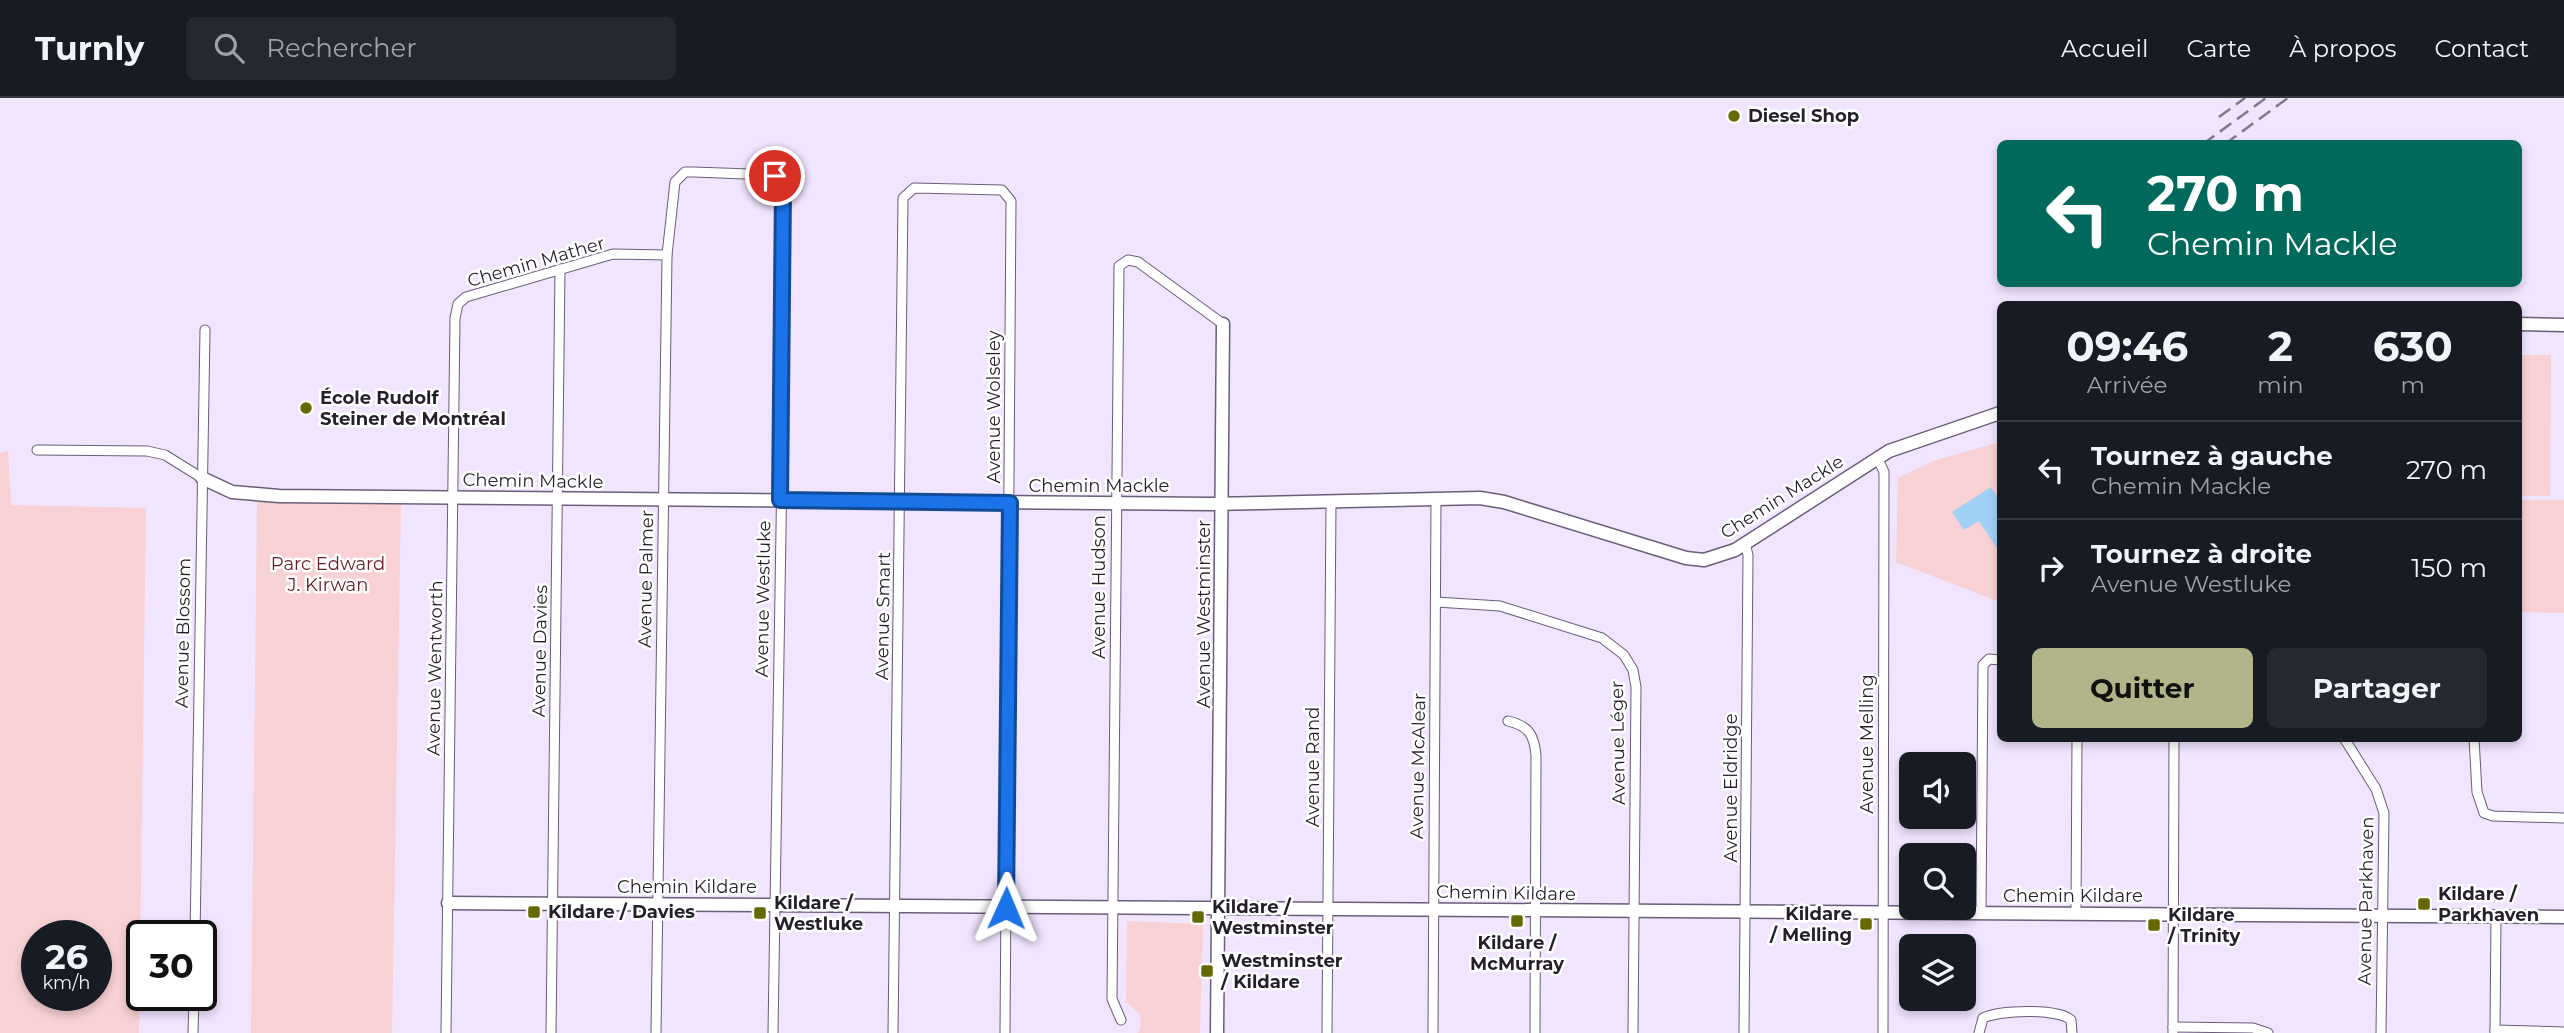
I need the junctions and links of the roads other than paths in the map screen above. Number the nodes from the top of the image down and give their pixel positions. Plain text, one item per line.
1 (726, 173) joint
2 (903, 198) joint
3 (667, 255) junction
4 (1119, 268) joint
5 (560, 269) junction
6 (458, 304) joint
7 (1223, 324) joint
8 (2522, 324) edge
9 (2564, 325) edge
10 (205, 330) dead end
11 (1997, 414) edge
12 (37, 450) dead end
13 (1877, 457) junction
14 (202, 478) junction
15 (453, 498) junction
16 (663, 499) junction
17 (1436, 499) junction
18 (558, 500) junction
19 (780, 500) junction
20 (900, 502) junction
21 (1331, 502) junction
22 (1010, 503) junction
23 (1116, 503) junction
24 (1222, 504) junction
25 (1745, 543) junction
26 (1436, 602) junction
27 (1997, 660) edge
28 (1508, 722) dead end
29 (2077, 742) edge
30 (2174, 742) edge
31 (2347, 742) edge
32 (2474, 742) edge
33 (2564, 818) edge
34 (448, 903) junction
35 (553, 904) junction
36 (658, 905) junction
37 (775, 905) junction
38 (895, 906) junction
39 (1112, 907) junction
40 (1006, 908) junction
41 (1218, 909) junction
42 (1328, 910) junction
43 (1433, 910) junction
44 (1536, 911) junction
45 (1634, 912) junction
46 (1746, 912) junction
47 (1882, 912) junction
48 (1981, 913) junction
49 (2076, 914) junction
50 (2173, 914) junction
51 (2382, 915) junction
52 (2496, 916) junction
53 (2564, 917) edge
54 (195, 920) edge
55 (194, 1011) edge
56 (1121, 1020) dead end
57 (2173, 1030) edge
58 (2495, 1032) edge
59 (2564, 1032) edge
60 (193, 1033) edge
61 (446, 1033) edge
62 (551, 1033) edge
63 (656, 1033) edge
64 (773, 1033) edge
65 (893, 1033) edge
66 (1005, 1033) edge
67 (1217, 1033) edge
68 (1327, 1033) edge
69 (1433, 1033) edge
70 (1535, 1033) edge
71 (1633, 1033) edge
72 (1744, 1033) edge
73 (1883, 1033) edge
74 (1979, 1033) edge
75 (2073, 1033) edge
76 (2268, 1033) edge
77 (2381, 1033) edge

1 - 3 street, Avenue Palmer
1 - 19 street, Avenue Westluke
2 - 20 street, Avenue Smart
2 - 22 street, Avenue Wolseley
3 - 5 street, Chemin Mather
3 - 16 street, Avenue Palmer
4 - 7 street, Avenue Westminster
4 - 23 street, Avenue Hudson
5 - 6 street, Chemin Mather
5 - 18 street, Avenue Davies
6 - 15 street, Avenue Wentworth
7 - 24 street, Avenue Westminster
8 - 9 street
10 - 14 street, Avenue Blossom
11 - 13 street, Chemin Mackle
12 - 14 street, Chemin Mackle
13 - 25 street, Chemin Mackle
13 - 47 street, Avenue Melling
14 - 15 street, Chemin Mackle
14 - 54 street, Avenue Blossom
15 - 18 street, Chemin Mackle
15 - 34 street, Avenue Wentworth
16 - 18 street, Chemin Mackle
16 - 19 street, Chemin Mackle
16 - 36 street, Avenue Palmer
17 - 21 street, Chemin Mackle
17 - 25 street, Chemin Mackle
17 - 26 street, Avenue McAlear
18 - 35 street, Avenue Davies
19 - 20 street, Chemin Mackle
19 - 37 street, Avenue Westluke
20 - 22 street, Chemin Mackle
20 - 38 street, Avenue Smart
21 - 24 street, Chemin Mackle
21 - 42 street, Avenue Rand
22 - 23 street, Chemin Mackle
22 - 40 street, Avenue Wolseley
23 - 24 street, Chemin Mackle
23 - 39 street, Avenue Hudson
24 - 41 street, Avenue Westminster
25 - 46 street, Avenue Eldridge
26 - 43 street, Avenue McAlear
26 - 45 street, Avenue Léger
27 - 48 street
28 - 44 street
29 - 49 street
30 - 50 street
31 - 51 street, Avenue Parkhaven
32 - 33 street
34 - 35 street, Chemin Kildare
34 - 61 street, Avenue Wentworth
35 - 36 street, Chemin Kildare
35 - 62 street, Avenue Davies
36 - 37 street, Chemin Kildare
36 - 63 street, Avenue Palmer
37 - 38 street, Chemin Kildare
37 - 64 street, Avenue Westluke
38 - 40 street, Chemin Kildare
38 - 65 street, Avenue Smart
39 - 40 street, Chemin Kildare
39 - 41 street, Chemin Kildare
39 - 56 street, Avenue Hudson
40 - 66 street, Avenue Wolseley
41 - 42 street, Chemin Kildare
41 - 67 street, Avenue Westminster
42 - 43 street, Chemin Kildare
42 - 68 street, Avenue Rand
43 - 44 street, Chemin Kildare
43 - 69 street, Avenue McAlear
44 - 45 street, Chemin Kildare
44 - 70 street
45 - 46 street, Chemin Kildare
45 - 71 street, Avenue Léger
46 - 47 street, Chemin Kildare
46 - 72 street, Avenue Eldridge
47 - 48 street, Chemin Kildare
47 - 73 street, Avenue Melling
48 - 49 street, Chemin Kildare
49 - 50 street, Chemin Kildare
50 - 51 street, Chemin Kildare
50 - 57 street
51 - 52 street, Chemin Kildare
51 - 77 street, Avenue Parkhaven
52 - 53 street, Chemin Kildare
52 - 58 street
55 - 60 street
57 - 76 street
58 - 59 street
74 - 75 street

